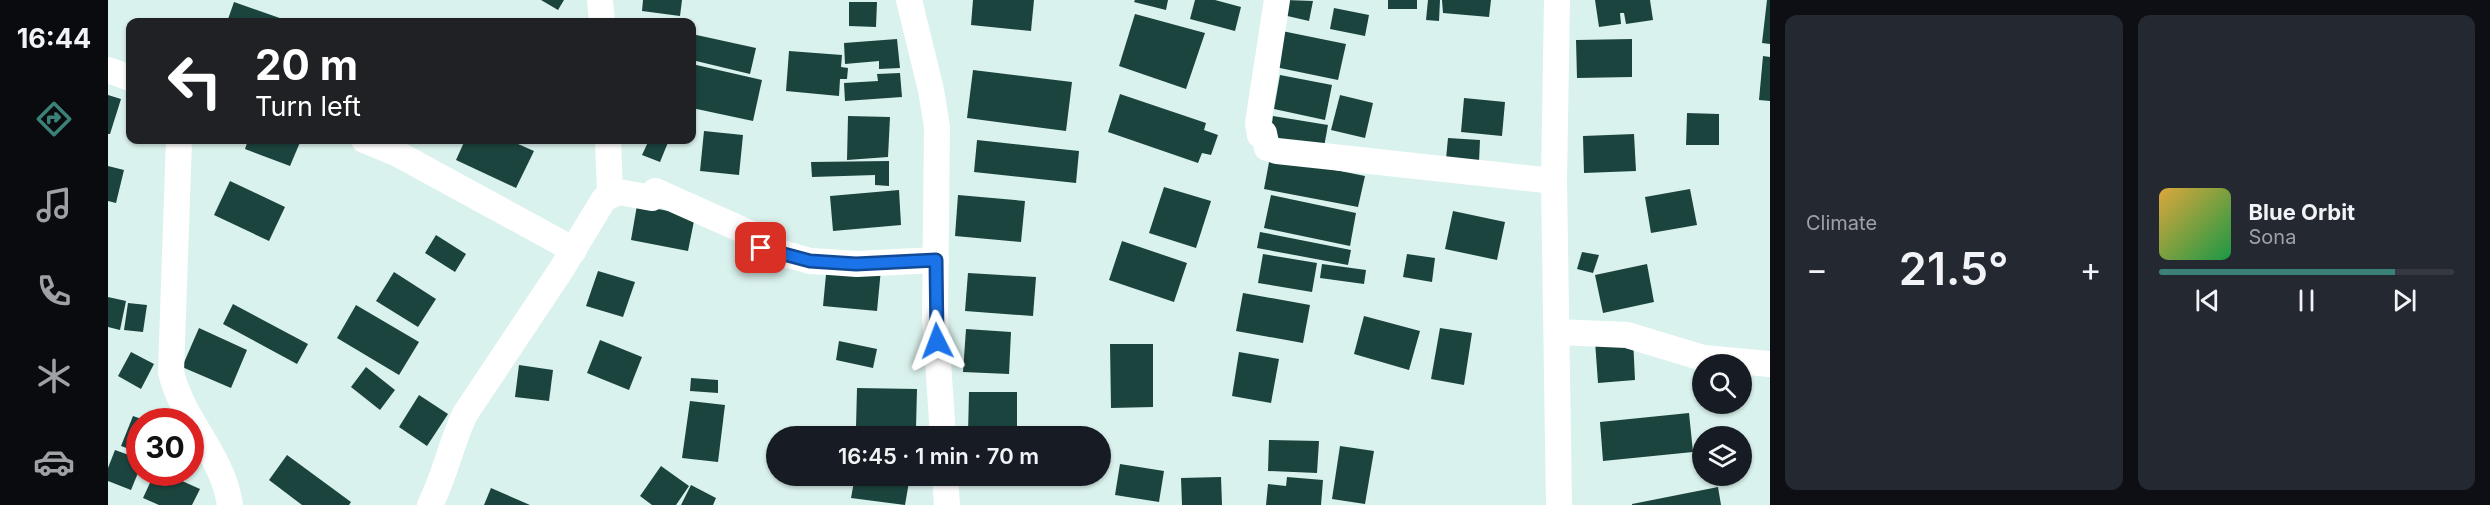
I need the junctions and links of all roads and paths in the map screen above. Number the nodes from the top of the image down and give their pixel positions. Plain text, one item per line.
1 (600, 0) edge
2 (909, 0) edge
3 (1277, 0) edge
4 (1557, 0) edge
5 (602, 18) edge
6 (108, 70) edge
7 (126, 77) edge
8 (179, 144) edge
9 (373, 144) edge
10 (608, 144) edge
11 (1554, 181) junction
12 (610, 194) junction
13 (574, 250) junction
14 (936, 260) junction
15 (1558, 332) junction
16 (1770, 364) edge
17 (942, 426) edge
18 (946, 486) edge
19 (230, 505) edge
20 (430, 505) edge
21 (947, 505) edge
22 (1559, 505) edge

1 - 5 street
2 - 14 street
3 - 11 street
4 - 11 street
6 - 7 street
8 - 19 street
9 - 13 street
10 - 12 street
11 - 15 street
12 - 13 street
12 - 14 street
13 - 20 street
14 - 17 street
15 - 16 street
15 - 22 street
18 - 21 street

